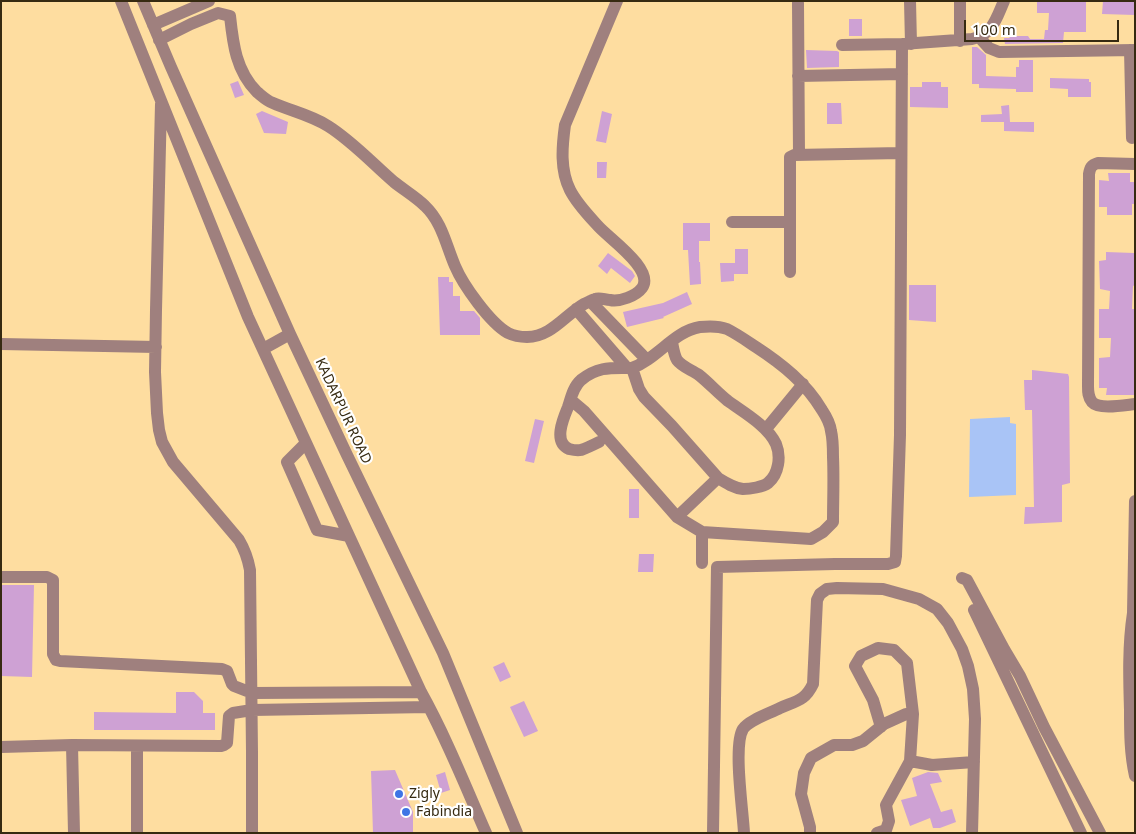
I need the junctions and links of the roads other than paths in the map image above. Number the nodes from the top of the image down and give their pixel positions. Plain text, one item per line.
1 (121, 1) edge
2 (143, 1) edge
3 (209, 1) edge
4 (617, 1) edge
5 (910, 1) edge
6 (960, 1) edge
7 (1004, 1) edge
8 (794, 2) edge
9 (185, 7) edge
10 (153, 25) junction
11 (979, 38) junction
12 (160, 40) junction
13 (960, 41) junction
14 (907, 44) junction
15 (842, 45) dead end
16 (1132, 50) edge
17 (790, 66) dead end
18 (902, 74) junction
19 (798, 76) junction
20 (161, 99) junction
21 (1132, 138) dead end
22 (901, 153) junction
23 (799, 155) junction
24 (1135, 164) edge
25 (732, 222) dead end
26 (790, 222) junction
27 (790, 272) dead end
28 (590, 301) junction
29 (576, 309) junction
30 (290, 334) junction
31 (672, 342) junction
32 (1, 344) edge
33 (156, 347) junction
34 (263, 349) junction
35 (646, 360) junction
36 (629, 368) junction
37 (803, 384) junction
38 (571, 400) junction
39 (1135, 404) edge
40 (766, 430) junction
41 (599, 442) dead end
42 (306, 443) junction
43 (718, 478) junction
44 (1135, 500) edge
45 (677, 517) junction
46 (702, 532) junction
47 (349, 536) junction
48 (702, 563) dead end
49 (1, 577) edge
50 (1134, 613) edge
51 (376, 692) junction
52 (421, 692) junction
53 (252, 693) junction
54 (319, 693) junction
55 (429, 707) junction
56 (376, 708) junction
57 (319, 709) junction
58 (252, 710) junction
59 (913, 714) junction
60 (881, 727) junction
61 (72, 746) junction
62 (137, 746) junction
63 (1, 747) edge
64 (910, 761) junction
65 (974, 762) junction
66 (1133, 762) edge
67 (1135, 776) edge
68 (883, 832) edge
69 (74, 833) edge
70 (137, 833) edge
71 (252, 833) edge
72 (486, 833) edge
73 (517, 833) edge
74 (713, 833) edge
75 (744, 833) edge
76 (810, 833) edge
77 (972, 833) edge
78 (1081, 833) edge
79 (1100, 833) edge

1 - 20 street
2 - 10 street, KADARPUR ROAD
3 - 9 street
4 - 28 street
5 - 14 street
6 - 13 street
7 - 11 street
8 - 17 street
8 - 19 street
9 - 10 street
10 - 12 street, KADARPUR ROAD
11 - 13 street
11 - 16 street
12 - 29 street
12 - 30 street, KADARPUR ROAD
13 - 14 street
14 - 15 street
14 - 18 street
16 - 21 street
18 - 19 street
18 - 22 street
19 - 23 street
20 - 33 street
20 - 34 street
22 - 23 street
22 - 74 street
23 - 26 street
24 - 39 street
25 - 26 street
26 - 27 street
28 - 29 street
28 - 35 street
29 - 36 street
30 - 34 street
30 - 73 street, KADARPUR ROAD
31 - 35 street
31 - 37 street
31 - 40 street
32 - 33 street
33 - 53 street
34 - 42 street
35 - 36 street
36 - 38 street
36 - 43 street
37 - 40 street
37 - 46 street
38 - 41 street
38 - 45 street
40 - 43 street
42 - 47 street
42 - 47 street
43 - 45 street
44 - 50 street
45 - 46 street
46 - 48 street
47 - 52 street
49 - 53 street
50 - 66 street
51 - 52 street
51 - 54 street
51 - 56 street
52 - 55 street
53 - 54 street
53 - 58 street
54 - 57 street
55 - 56 street
55 - 72 street
56 - 57 street
57 - 58 street
58 - 62 street
58 - 71 street
59 - 60 street
59 - 60 street
59 - 64 street
60 - 76 street
61 - 62 street
61 - 63 street
61 - 69 street
62 - 70 street
64 - 65 street
64 - 68 street
65 - 75 street
65 - 77 street
66 - 67 street
78 - 79 street

